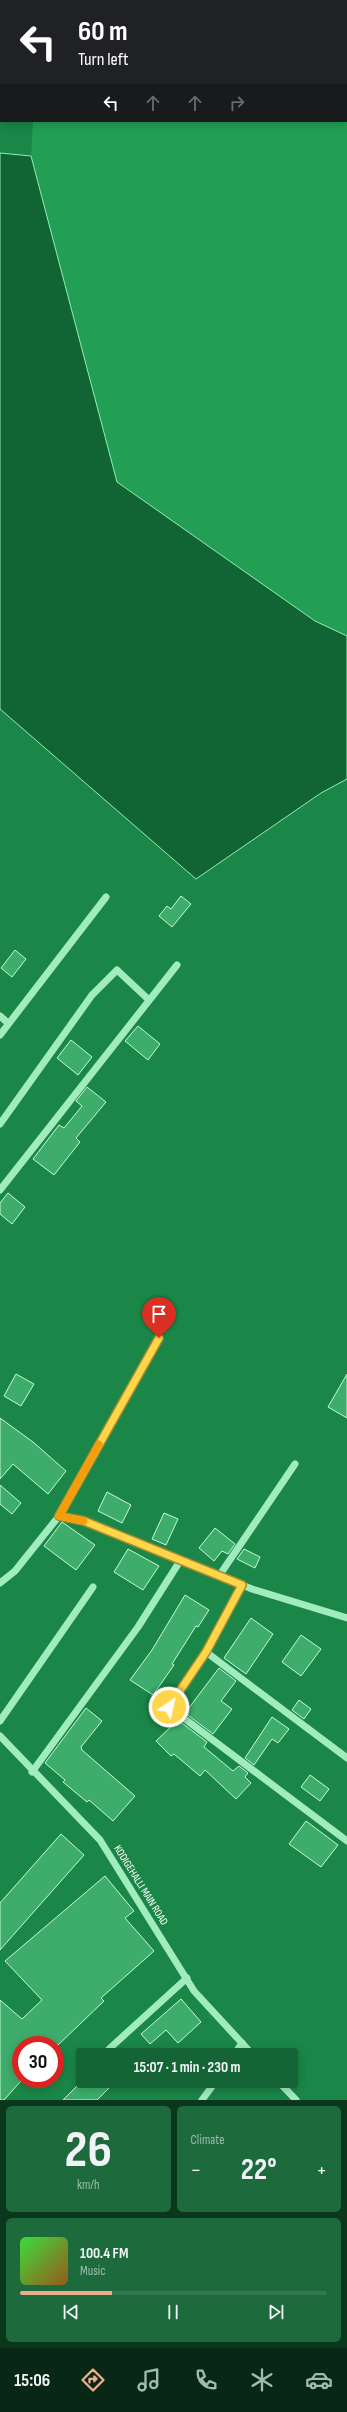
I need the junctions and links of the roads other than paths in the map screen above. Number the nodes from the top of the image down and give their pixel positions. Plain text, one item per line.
1 (106, 897) dead end
2 (177, 965) dead end
3 (149, 1000) junction
4 (0, 1016) edge
5 (8, 1023) junction
6 (0, 1035) edge
7 (0, 1124) edge
8 (0, 1190) edge
9 (159, 1338) dead end
10 (295, 1464) dead end
11 (59, 1516) junction
12 (180, 1562) junction
13 (219, 1576) junction
14 (0, 1583) edge
15 (242, 1585) junction
16 (92, 1587) dead end
17 (347, 1618) edge
18 (206, 1652) junction
19 (0, 1722) edge
20 (0, 1736) edge
21 (347, 1758) edge
22 (32, 1772) junction
23 (347, 1841) edge
24 (187, 1978) junction
25 (242, 2043) junction
26 (110, 2048) edge
27 (239, 2048) edge
28 (247, 2048) edge
29 (211, 2088) edge
30 (285, 2088) edge
31 (202, 2100) edge
32 (296, 2100) edge

1 - 5 street
2 - 3 street
3 - 7 street
3 - 8 street
4 - 5 street
5 - 6 street
9 - 11 street
10 - 13 street
11 - 12 street
11 - 14 street
12 - 13 street
12 - 22 street
13 - 15 street
15 - 17 street
15 - 18 street
16 - 19 street
18 - 21 street
18 - 23 street
20 - 22 street, KODIGEHALLI MAIN ROAD
22 - 24 street, KODIGEHALLI MAIN ROAD
24 - 25 street, KODIGEHALLI MAIN ROAD
24 - 26 street
25 - 27 street
25 - 28 street, KODIGEHALLI MAIN ROAD
29 - 31 street
30 - 32 street

